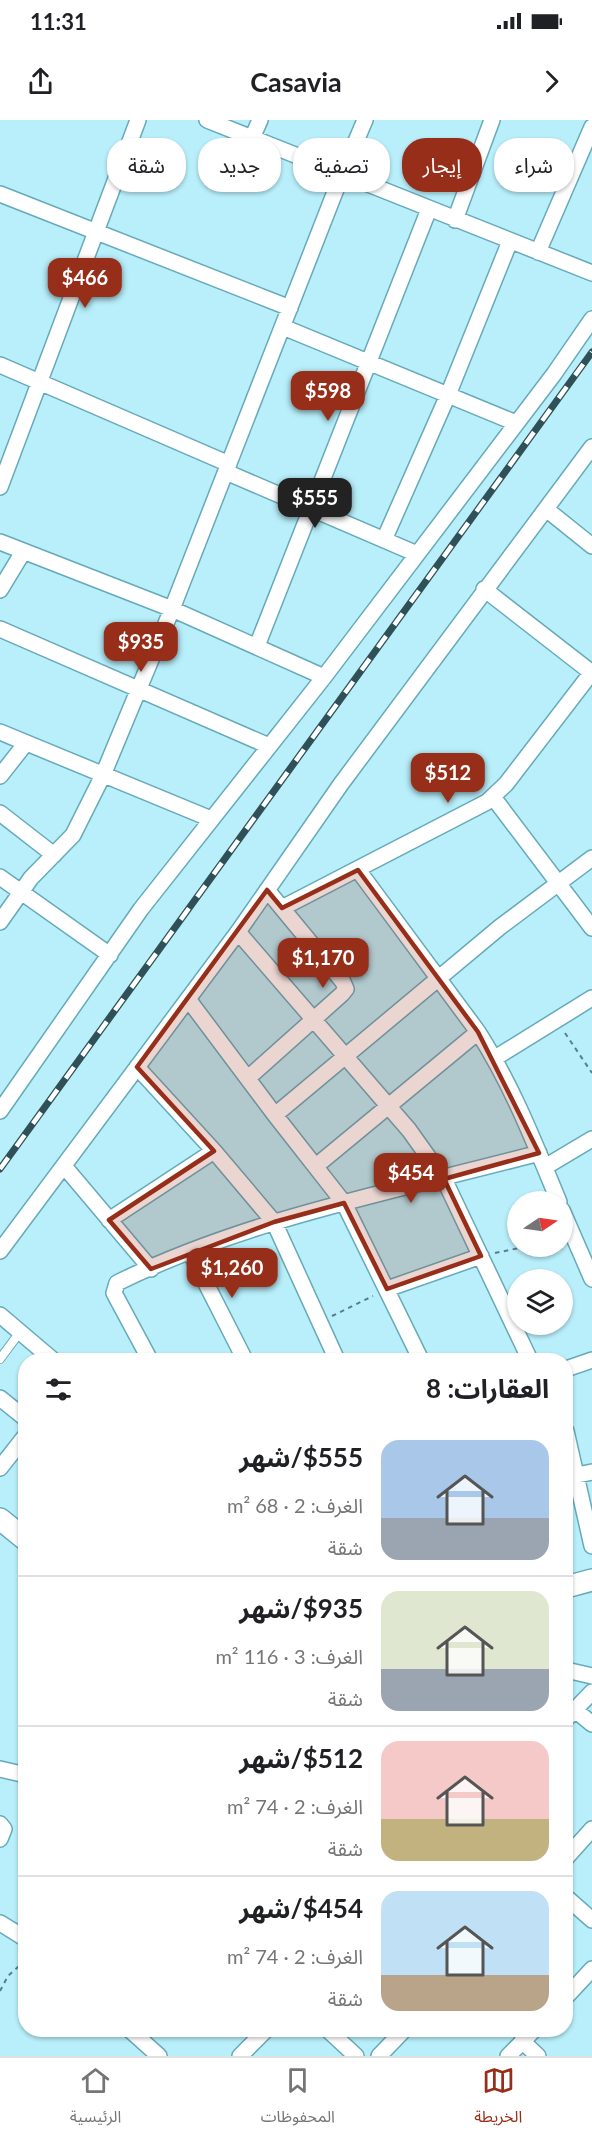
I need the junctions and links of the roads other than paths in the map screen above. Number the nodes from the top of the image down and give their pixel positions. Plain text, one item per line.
1 (138, 120) edge
2 (207, 120) edge
3 (260, 120) edge
4 (365, 120) edge
5 (492, 120) edge
6 (592, 127) edge
7 (252, 138) joint
8 (357, 138) edge
9 (335, 192) edge
10 (387, 192) edge
11 (0, 194) edge
12 (429, 209) junction
13 (455, 220) junction
14 (96, 233) junction
15 (510, 241) junction
16 (538, 252) junction
17 (592, 273) edge
18 (290, 308) junction
19 (592, 319) edge
20 (283, 327) junction
21 (369, 362) junction
22 (0, 365) edge
23 (40, 381) junction
24 (448, 395) junction
25 (516, 423) junction
26 (592, 447) edge
27 (228, 468) junction
28 (0, 487) edge
29 (546, 509) junction
30 (311, 510) junction
31 (384, 540) junction
32 (0, 542) edge
33 (592, 546) edge
34 (24, 552) junction
35 (417, 554) junction
36 (484, 589) junction
37 (0, 590) edge
38 (172, 609) junction
39 (0, 630) edge
40 (258, 646) junction
41 (592, 672) edge
42 (324, 677) junction
43 (139, 690) junction
44 (0, 732) edge
45 (26, 743) junction
46 (269, 746) junction
47 (103, 775) junction
48 (0, 776) edge
49 (493, 797) junction
50 (0, 813) edge
51 (211, 819) junction
52 (54, 855) junction
53 (592, 858) edge
54 (358, 870) junction
55 (0, 877) edge
56 (558, 882) junction
57 (267, 890) junction
58 (21, 891) junction
59 (282, 908) junction
60 (0, 922) edge
61 (592, 928) edge
62 (238, 932) junction
63 (110, 955) junction
64 (438, 979) junction
65 (592, 998) edge
66 (188, 999) junction
67 (313, 1020) junction
68 (478, 1032) junction
69 (345, 1058) junction
70 (495, 1058) junction
71 (137, 1067) junction
72 (248, 1078) junction
73 (389, 1106) junction
74 (0, 1111) edge
75 (275, 1115) junction
76 (592, 1139) edge
77 (214, 1151) junction
78 (542, 1160) junction
79 (64, 1166) junction
80 (316, 1166) junction
81 (444, 1179) junction
82 (555, 1191) edge
83 (344, 1203) junction
84 (109, 1220) junction
85 (274, 1222) junction
86 (573, 1234) edge
87 (0, 1251) edge
88 (190, 1252) junction
89 (481, 1256) junction
90 (151, 1269) junction
91 (591, 1272) edge
92 (387, 1289) junction
93 (0, 1315) edge
94 (20, 1332) junction
95 (45, 1353) edge
96 (146, 1353) edge
97 (241, 1353) edge
98 (334, 1353) edge
99 (418, 1353) edge
100 (527, 1353) edge
101 (0, 1359) edge
102 (592, 1360) edge
103 (573, 1367) edge
104 (0, 1398) edge
105 (18, 1413) edge
106 (18, 1445) edge
107 (0, 1468) edge
108 (592, 1472) edge
109 (573, 1476) edge
110 (573, 1483) edge
111 (0, 1520) edge
112 (18, 1534) edge
113 (592, 1546) edge
114 (592, 1580) edge
115 (573, 1585) edge
116 (573, 1672) edge
117 (592, 1676) edge
118 (592, 1692) edge
119 (573, 1712) edge
120 (573, 1716) edge
121 (592, 1724) edge
122 (0, 1769) edge
123 (18, 1773) edge
124 (0, 1824) edge
125 (592, 1829) edge
126 (0, 1839) edge
127 (573, 1850) edge
128 (573, 1903) edge
129 (592, 1920) edge
130 (0, 1923) edge
131 (18, 1934) edge
132 (592, 1969) edge
133 (573, 1989) edge
134 (138, 2037) edge
135 (259, 2037) edge
136 (336, 2037) edge
137 (397, 2037) edge
138 (523, 2037) edge
139 (527, 2037) edge
140 (159, 2056) edge
141 (240, 2056) edge
142 (356, 2056) edge
143 (379, 2056) edge
144 (508, 2056) edge
145 (538, 2056) edge

1 - 14 street
2 - 7 street
3 - 7 street
4 - 8 street
5 - 13 street
6 - 16 street
9 - 18 street
10 - 12 street
11 - 14 street
12 - 13 street
12 - 21 street
13 - 15 street
14 - 18 street
14 - 23 street
15 - 16 street
15 - 24 street
16 - 17 street
18 - 20 street
19 - 25 street
20 - 21 street
20 - 27 street
21 - 24 street
21 - 30 street
22 - 23 street
23 - 27 street
23 - 28 street
24 - 25 street
24 - 31 street
25 - 35 street
26 - 29 street
27 - 30 street
27 - 38 street
29 - 33 street
29 - 36 street
30 - 31 street
30 - 40 street
31 - 35 street
32 - 34 street
34 - 37 street
34 - 38 street
35 - 42 street
36 - 41 street
36 - 57 street
38 - 40 street
38 - 43 street
39 - 43 street
40 - 42 street
41 - 49 street
42 - 46 street
43 - 46 street
43 - 47 street
44 - 45 street
45 - 47 street
45 - 48 street
46 - 51 street
47 - 51 street
47 - 52 street
49 - 54 street
49 - 56 street
50 - 52 street
51 - 63 street
52 - 58 street
53 - 56 street
54 - 59 street
54 - 64 street
55 - 58 street
56 - 61 street
56 - 64 street
57 - 59 street
57 - 62 street
58 - 60 street
58 - 63 street
59 - 67 street
62 - 66 street
62 - 67 street
63 - 74 street
64 - 68 street
64 - 69 street
65 - 70 street
66 - 71 street
66 - 72 street
67 - 69 street
67 - 72 street
68 - 70 street
68 - 73 street
69 - 73 street
69 - 75 street
70 - 78 street
71 - 77 street
71 - 79 street
72 - 75 street
73 - 80 street
73 - 81 street
75 - 80 street
76 - 78 street
77 - 84 street
77 - 85 street
78 - 81 street
78 - 82 street
79 - 84 street
79 - 87 street
80 - 83 street
81 - 83 street
81 - 89 street
83 - 85 street
83 - 92 street
84 - 90 street
85 - 88 street
85 - 98 street
86 - 91 street
88 - 90 street
88 - 97 street
89 - 92 street
89 - 100 street
90 - 96 street
92 - 99 street
93 - 94 street
94 - 95 street
94 - 101 lane
102 - 103 street
104 - 105 street
106 - 107 street
108 - 109 street
110 - 113 street
111 - 112 street
114 - 115 street
116 - 117 street
118 - 119 street
120 - 121 street
122 - 123 street
124 - 126 street
125 - 127 street
128 - 129 street
130 - 131 street
132 - 133 street
134 - 140 street
135 - 141 street
136 - 142 street
137 - 143 street
138 - 144 street
139 - 145 street

